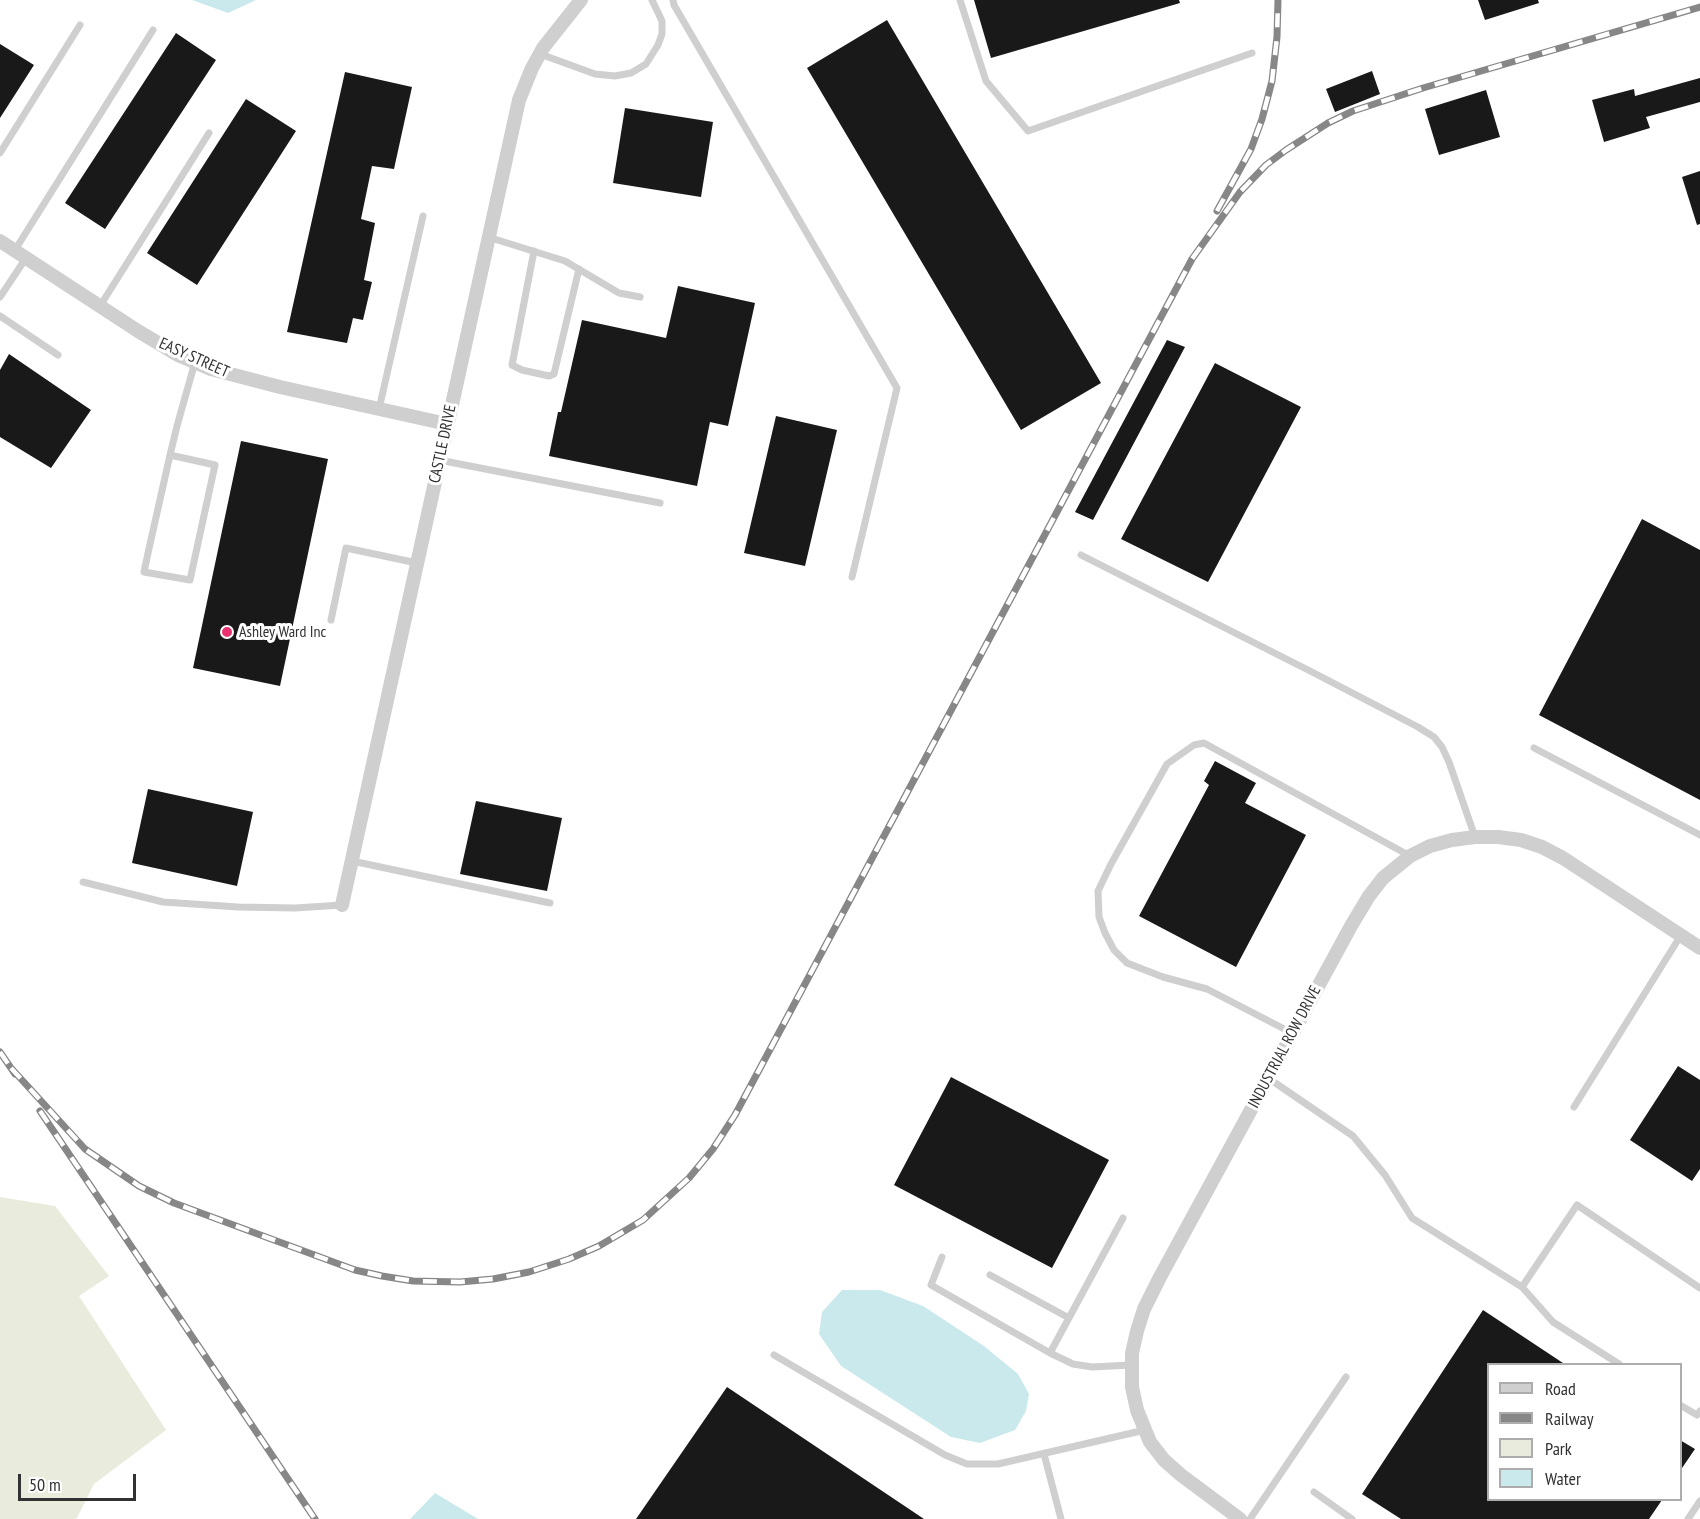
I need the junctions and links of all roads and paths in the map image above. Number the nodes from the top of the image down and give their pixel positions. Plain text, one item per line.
1 (581, 0) edge
2 (652, 0) edge
3 (674, 0) edge
4 (960, 0) edge
5 (80, 25) dead end
6 (153, 30) dead end
7 (1252, 53) dead end
8 (540, 54) junction
9 (209, 133) dead end
10 (0, 153) edge
11 (423, 216) dead end
12 (488, 237) junction
13 (0, 241) edge
14 (534, 251) junction
15 (20, 254) junction
16 (579, 269) junction
17 (0, 297) edge
18 (640, 297) dead end
19 (100, 306) junction
20 (0, 316) edge
21 (58, 355) dead end
22 (195, 362) junction
23 (379, 409) junction
24 (447, 424) junction
25 (170, 455) junction
26 (439, 460) junction
27 (660, 503) dead end
28 (1081, 555) dead end
29 (417, 563) junction
30 (852, 577) dead end
31 (331, 620) dead end
32 (1534, 748) dead end
33 (1700, 835) edge
34 (1475, 837) junction
35 (1410, 856) junction
36 (352, 861) junction
37 (83, 882) dead end
38 (550, 903) dead end
39 (342, 905) joint
40 (1681, 935) junction
41 (1699, 946) edge
42 (1292, 1033) junction
43 (1268, 1078) junction
44 (1574, 1107) dead end
45 (1123, 1218) dead end
46 (942, 1257) dead end
47 (990, 1275) dead end
48 (1522, 1287) junction
49 (1700, 1287) edge
50 (1069, 1318) junction
51 (1050, 1353) junction
52 (774, 1355) dead end
53 (1615, 1363) edge
54 (1131, 1365) junction
55 (1346, 1377) dead end
56 (1682, 1405) edge
57 (1700, 1411) edge
58 (1145, 1430) junction
59 (1044, 1454) junction
60 (1314, 1492) dead end
61 (1700, 1500) edge
62 (1231, 1517) edge
63 (1061, 1519) edge
64 (1250, 1519) edge
65 (1352, 1519) edge
66 (1688, 1519) edge

1 - 8 street, CASTLE DRIVE
2 - 8 lane
3 - 30 lane
4 - 7 lane
5 - 10 lane
6 - 15 lane
8 - 12 street, CASTLE DRIVE
9 - 19 lane
11 - 23 lane
12 - 14 lane
12 - 24 street, CASTLE DRIVE
13 - 15 street, EASY STREET
14 - 16 lane
14 - 16 lane
15 - 17 lane
15 - 19 street, EASY STREET
16 - 18 lane
19 - 22 street, EASY STREET
20 - 21 lane
22 - 23 street, EASY STREET
22 - 25 lane
23 - 24 street, EASY STREET
24 - 26 street, CASTLE DRIVE
25 - 25 lane
26 - 27 lane
26 - 29 street, CASTLE DRIVE
28 - 34 lane
29 - 31 lane
29 - 36 street, CASTLE DRIVE
32 - 33 lane
34 - 35 street, INDUSTRIAL ROW DRIVE
34 - 40 street, INDUSTRIAL ROW DRIVE
35 - 42 street, INDUSTRIAL ROW DRIVE
35 - 42 lane
36 - 38 lane
36 - 39 street, CASTLE DRIVE
37 - 39 lane
40 - 41 street, INDUSTRIAL ROW DRIVE
40 - 44 lane
42 - 43 street, INDUSTRIAL ROW DRIVE
43 - 48 lane
43 - 54 street, INDUSTRIAL ROW DRIVE
45 - 50 lane
46 - 51 lane
47 - 50 lane
48 - 49 lane
48 - 53 lane
50 - 51 lane
51 - 54 lane
52 - 59 lane
54 - 58 street, INDUSTRIAL ROW DRIVE
55 - 64 lane
56 - 57 lane
58 - 59 lane
58 - 62 street, INDUSTRIAL ROW DRIVE
59 - 63 lane
60 - 65 lane
61 - 66 lane

